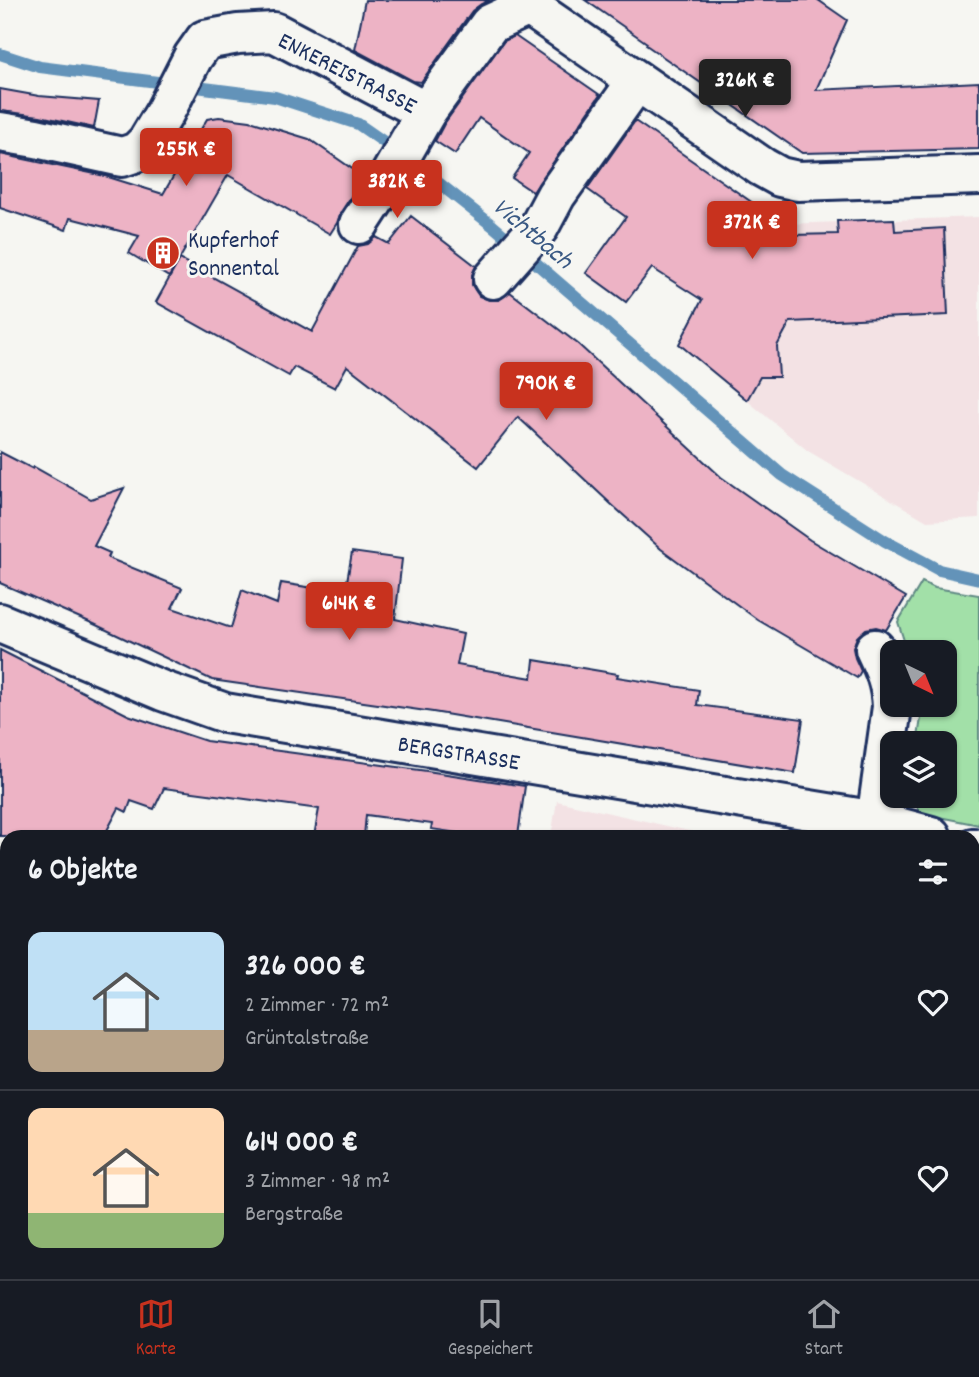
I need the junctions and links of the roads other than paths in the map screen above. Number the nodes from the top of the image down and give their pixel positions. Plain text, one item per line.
1 (531, 3) edge
2 (637, 81) junction
3 (421, 121) junction
4 (0, 132) edge
5 (979, 175) edge
6 (359, 224) dead end
7 (498, 274) dead end
8 (0, 623) edge
9 (875, 649) dead end
10 (878, 806) junction
11 (920, 830) edge

1 - 2 street
1 - 3 street
2 - 5 street
2 - 7 street
3 - 4 street, ENKEREISTRASSE
3 - 6 street
8 - 10 street, BERGSTRASSE
9 - 10 street
10 - 11 street, BERGSTRASSE

